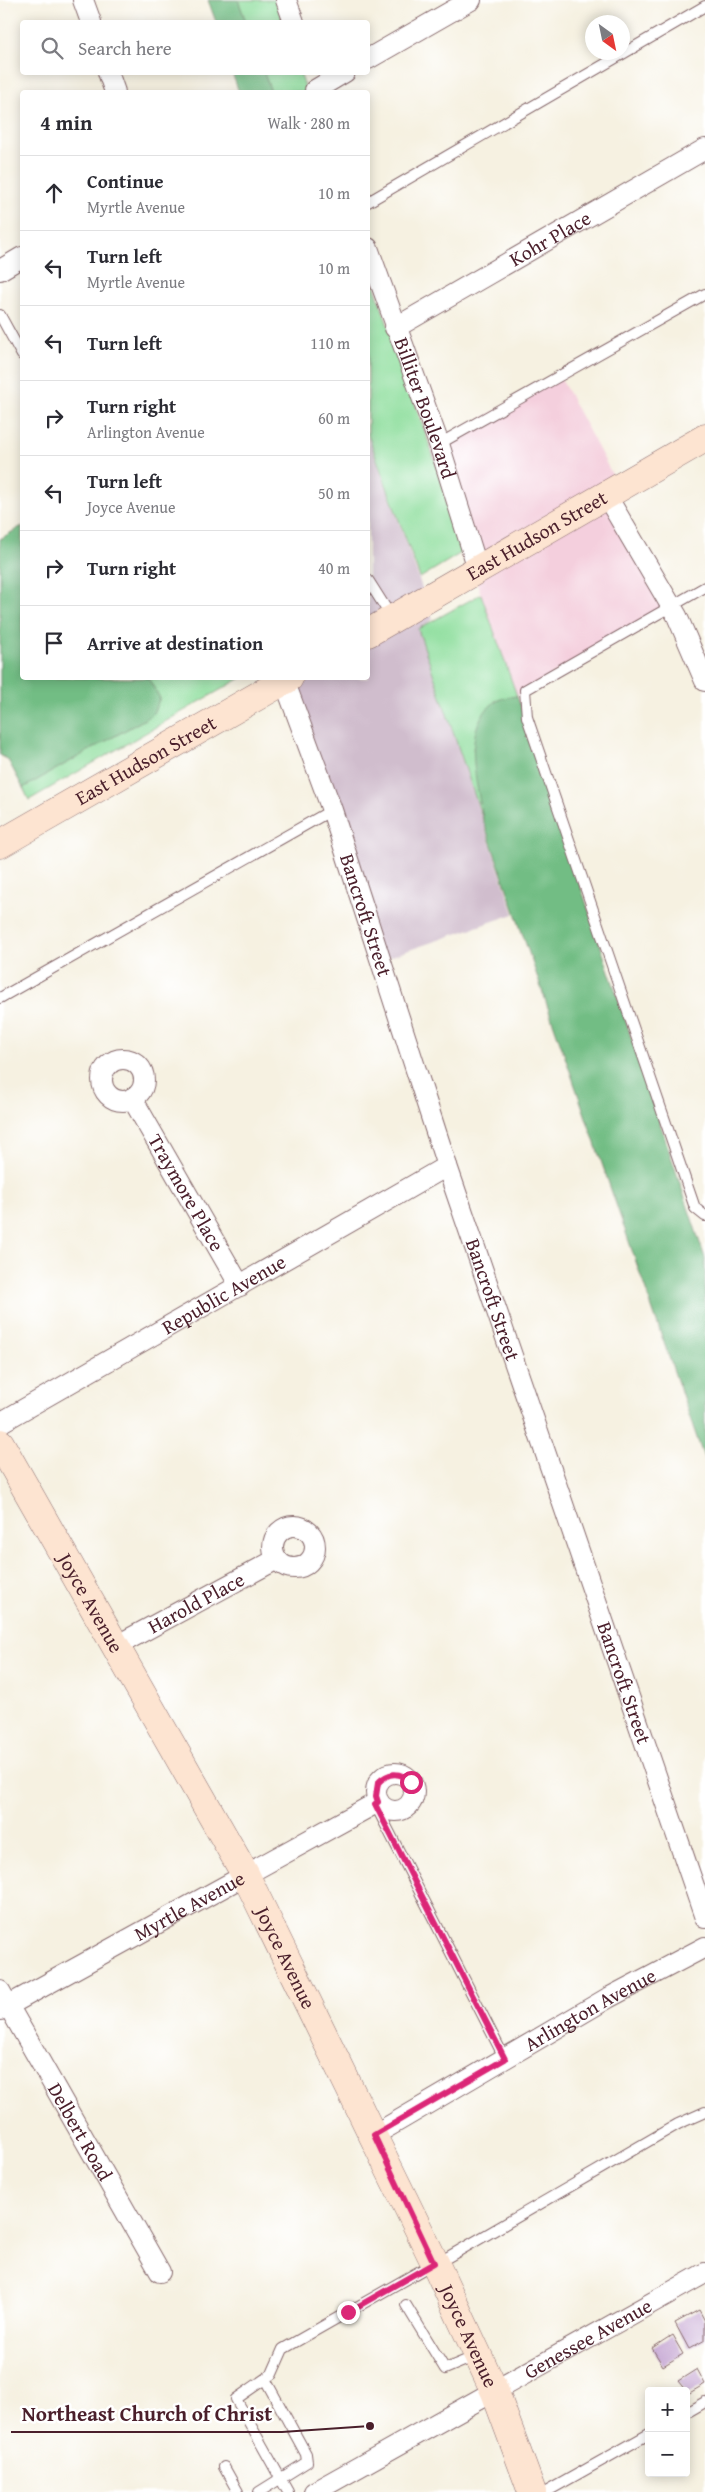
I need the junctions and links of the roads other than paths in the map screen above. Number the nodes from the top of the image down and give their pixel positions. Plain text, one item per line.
1 (83, 0) edge
2 (286, 0) edge
3 (471, 0) edge
4 (705, 6) edge
5 (90, 20) edge
6 (293, 20) edge
7 (370, 59) edge
8 (109, 75) edge
9 (338, 75) edge
10 (313, 85) edge
11 (114, 90) edge
12 (705, 149) edge
13 (370, 201) edge
14 (370, 254) edge
15 (20, 258) edge
16 (0, 270) edge
17 (705, 294) edge
18 (0, 316) edge
19 (395, 328) junction
20 (20, 352) edge
21 (705, 438) edge
22 (439, 444) junction
23 (606, 495) junction
24 (478, 569) junction
25 (370, 583) edge
26 (705, 587) edge
27 (671, 606) junction
28 (392, 618) junction
29 (370, 632) edge
30 (285, 680) edge
31 (287, 680) edge
32 (705, 680) edge
33 (332, 810) junction
34 (0, 844) edge
35 (0, 998) edge
36 (132, 1098) dead end
37 (447, 1166) junction
38 (705, 1216) edge
39 (240, 1286) junction
40 (0, 1423) edge
41 (0, 1443) edge
42 (276, 1559) dead end
43 (116, 1646) junction
44 (377, 1803) joint
45 (245, 1874) junction
46 (705, 1918) edge
47 (705, 1947) edge
48 (3, 2002) edge
49 (505, 2059) junction
50 (705, 2112) edge
51 (374, 2135) junction
52 (435, 2264) junction
53 (160, 2272) dead end
54 (705, 2272) edge
55 (406, 2305) dead end
56 (477, 2355) junction
57 (265, 2379) junction
58 (495, 2392) junction
59 (705, 2402) edge
60 (690, 2411) edge
61 (645, 2436) edge
62 (224, 2466) dead end
63 (281, 2479) junction
64 (238, 2492) edge
65 (259, 2492) edge
66 (288, 2492) edge
67 (314, 2492) edge
68 (532, 2492) edge
69 (546, 2492) edge

1 - 5 street
2 - 6 street
3 - 7 street
4 - 13 lane
8 - 11 street
9 - 10 street
12 - 19 street, Kohr Place
14 - 19 street, Billiter Boulevard
15 - 16 street
17 - 22 lane
18 - 20 lane
19 - 22 street, Billiter Boulevard
21 - 23 street, East Hudson Street
22 - 24 street, Billiter Boulevard
23 - 24 street, East Hudson Street
23 - 27 street
24 - 28 street, East Hudson Street
25 - 28 lane
26 - 27 lane
27 - 32 street
27 - 38 lane
28 - 29 street, East Hudson Street
30 - 34 street, East Hudson Street
31 - 33 street, Bancroft Street
33 - 35 lane
33 - 37 street, Bancroft Street
36 - 39 street, Traymore Place
37 - 39 street, Republic Avenue
37 - 46 street, Bancroft Street
39 - 40 street, Republic Avenue
41 - 43 street, Joyce Avenue
42 - 43 street, Harold Place
43 - 45 street, Joyce Avenue
44 - 45 street, Myrtle Avenue
44 - 49 lane
45 - 48 street, Myrtle Avenue
45 - 51 street, Joyce Avenue
47 - 49 street, Arlington Avenue
48 - 53 street, Delbert Road
49 - 51 street, Arlington Avenue
50 - 52 lane
51 - 52 street, Joyce Avenue
52 - 56 street, Joyce Avenue
52 - 57 lane
54 - 58 street, Genessee Avenue
55 - 56 lane
56 - 58 street, Joyce Avenue
57 - 63 lane
57 - 63 lane
58 - 67 street, Genessee Avenue
58 - 68 street, Joyce Avenue
59 - 60 lane
61 - 69 lane
62 - 64 lane
63 - 65 lane
63 - 66 lane

